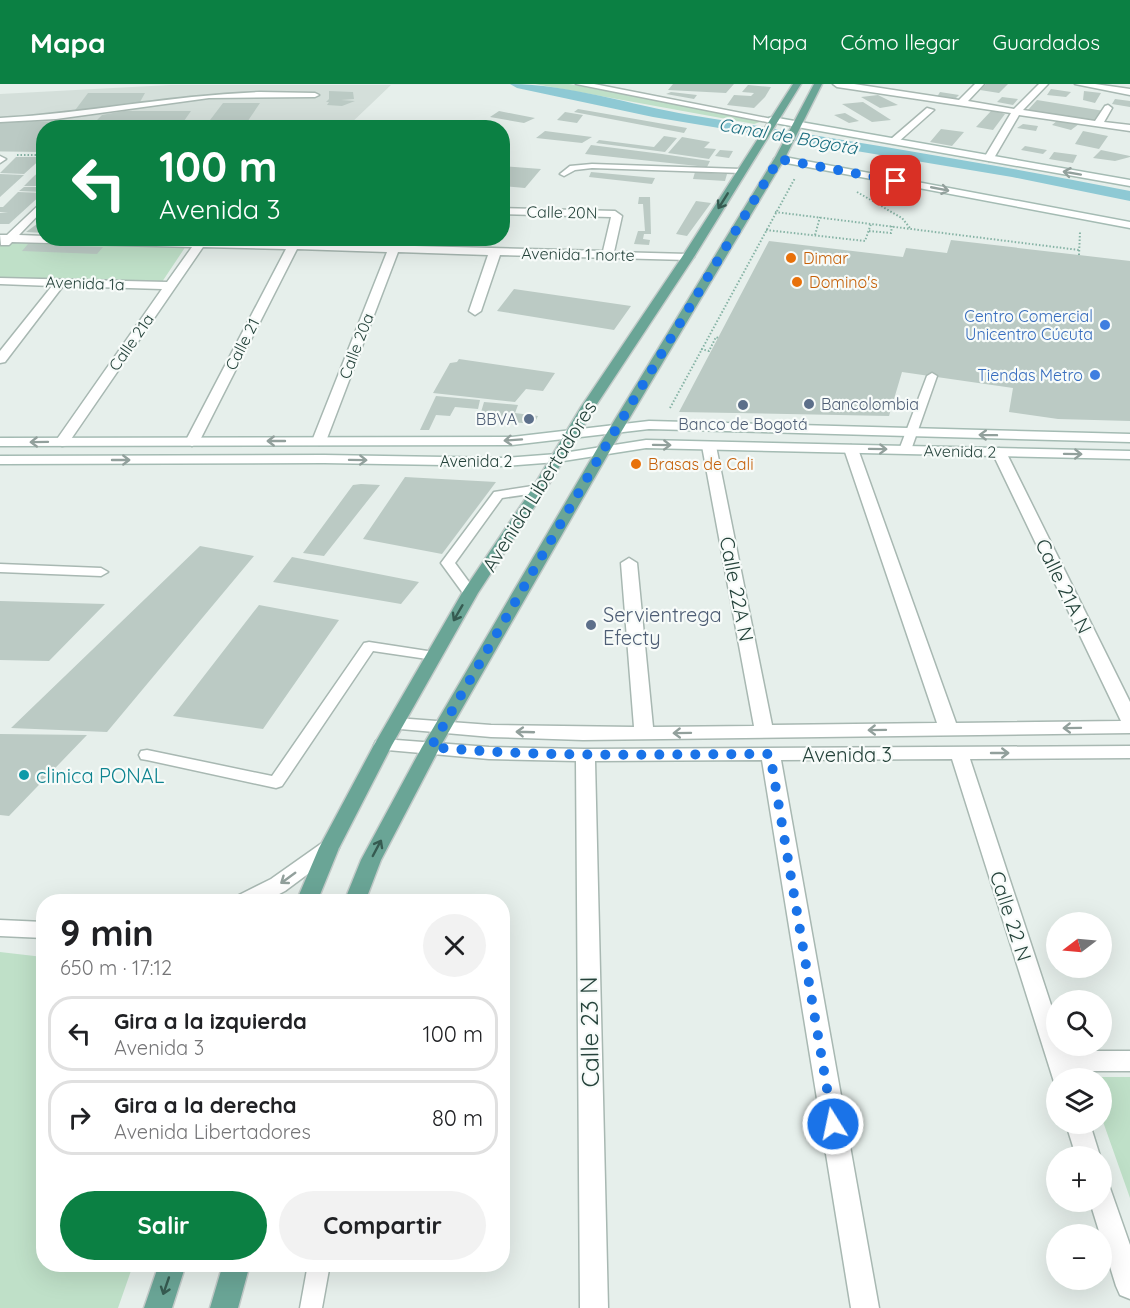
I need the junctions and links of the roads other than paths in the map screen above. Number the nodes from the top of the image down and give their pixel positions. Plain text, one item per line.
1 (580, 84) edge
2 (797, 84) edge
3 (818, 84) edge
4 (837, 84) edge
5 (899, 84) edge
6 (980, 84) edge
7 (1044, 84) edge
8 (1079, 84) edge
9 (892, 91) junction
10 (1130, 92) edge
11 (315, 95) dead end
12 (962, 102) junction
13 (1107, 108) dead end
14 (930, 110) dead end
15 (1017, 111) junction
16 (0, 120) edge
17 (771, 122) junction
18 (1098, 124) junction
19 (796, 126) junction
20 (1130, 128) edge
21 (894, 141) junction
22 (780, 158) junction
23 (989, 158) junction
24 (741, 171) junction
25 (564, 174) dead end
26 (1130, 183) edge
27 (36, 210) edge
28 (510, 211) edge
29 (1130, 225) edge
30 (5, 238) edge
31 (36, 239) edge
32 (198, 246) edge
33 (292, 246) edge
34 (344, 246) edge
35 (0, 249) edge
36 (393, 250) junction
37 (495, 252) junction
38 (608, 254) junction
39 (688, 257) junction
40 (0, 281) edge
41 (60, 282) junction
42 (170, 286) junction
43 (475, 311) dead end
44 (0, 359) edge
45 (932, 376) dead end
46 (617, 428) junction
47 (571, 433) junction
48 (912, 433) junction
49 (1130, 438) edge
50 (318, 441) junction
51 (0, 442) edge
52 (62, 442) junction
53 (192, 442) junction
54 (709, 446) junction
55 (604, 449) junction
56 (851, 449) junction
57 (905, 450) junction
58 (999, 452) junction
59 (1130, 455) edge
60 (557, 458) junction
61 (0, 460) edge
62 (539, 489) junction
63 (629, 563) dead end
64 (0, 568) edge
65 (101, 572) dead end
66 (470, 593) junction
67 (434, 656) junction
68 (1130, 721) edge
69 (396, 724) junction
70 (443, 727) junction
71 (1130, 727) edge
72 (949, 730) junction
73 (764, 731) junction
74 (644, 733) junction
75 (383, 746) junction
76 (431, 747) junction
77 (1130, 752) edge
78 (959, 753) junction
79 (770, 754) junction
80 (147, 755) dead end
81 (585, 755) junction
82 (329, 848) junction
83 (260, 894) edge
84 (309, 894) edge
85 (357, 894) edge
86 (0, 928) edge
87 (36, 930) edge
88 (1130, 1060) edge
89 (1060, 1068) edge
90 (1075, 1068) edge
91 (1106, 1212) edge
92 (170, 1272) edge
93 (235, 1272) edge
94 (318, 1272) edge
95 (1130, 1286) edge
96 (158, 1308) edge
97 (224, 1308) edge
98 (311, 1308) edge
99 (594, 1308) edge
100 (865, 1308) edge

1 - 17 street
2 - 17 main road, Avenida Libertadores
3 - 19 main road, Avenida Libertadores
4 - 9 street
5 - 9 street
6 - 12 street
7 - 15 street
8 - 10 street
9 - 12 street
11 - 16 lane
12 - 15 street
13 - 18 street
14 - 21 street
15 - 18 street
15 - 23 street
17 - 19 street
17 - 24 main road, Avenida Libertadores
18 - 20 street
19 - 21 street
19 - 22 main road, Avenida Libertadores
21 - 23 street
22 -> 29 street
22 - 46 main road, Avenida Libertadores
26 -> 23 street
24 - 25 lane
24 -> 39 main road, Avenida Libertadores
27 - 30 street
28 - 38 street, Calle 20N
30 - 31 street, Avenida 1 norte
30 - 35 street
32 - 42 street, Calle 21a
33 - 53 street, Calle 21
34 - 36 street, Avenida 1 norte
36 - 37 street, Avenida 1 norte
36 - 50 street, Calle 20a
37 - 38 street, Avenida 1 norte
37 - 43 street
38 - 39 street, Avenida 1 norte
39 - 47 main road, Avenida Libertadores
40 - 41 street, Avenida 1a
41 - 42 street, Avenida 1a
41 - 44 street
42 - 52 street, Calle 21a
45 - 48 lane
46 - 47 street, Avenida 2
46 - 48 street, Avenida 2
46 - 55 main road, Avenida Libertadores
47 -> 50 street, Avenida 2
47 - 60 main road, Avenida Libertadores
49 -> 48 street, Avenida 2
48 - 57 lane
50 -> 53 street, Avenida 2
52 -> 51 street, Avenida 2
52 - 53 street, Avenida 2
55 -> 54 street, Avenida 2
54 - 56 street, Avenida 2
54 - 73 street, Calle 22A N
55 - 60 street, Avenida 2
55 - 70 main road, Avenida Libertadores
56 -> 57 street, Avenida 2
56 - 72 street
57 - 58 street, Avenida 2
58 -> 59 street, Avenida 2
58 - 68 street, Calle 21A N
61 -> 60 street, Avenida 2
60 - 62 main road, Avenida Libertadores
62 - 66 main road, Avenida Libertadores
62 - 66 lane
63 - 74 street
64 - 65 lane
66 -> 67 main road, Avenida Libertadores
67 - 69 main road, Avenida Libertadores
67 - 80 lane
69 - 70 street, Avenida 3
69 - 75 main road, Avenida Libertadores
74 -> 70 street, Avenida 3
70 - 76 main road, Avenida Libertadores
71 -> 72 street, Avenida 3
72 -> 73 street, Avenida 3
73 -> 74 street, Avenida 3
75 - 76 street, Avenida 3
75 - 82 main road, Avenida Libertadores
76 - 81 street, Avenida 3
85 -> 76 main road, Avenida Libertadores
78 -> 77 street, Avenida 3
78 - 79 street, Avenida 3
78 - 89 street, Calle 22 N
79 - 81 street, Avenida 3
79 - 100 street
81 - 99 street, Calle 23 N
82 -> 83 street
82 - 84 main road, Avenida Libertadores
86 - 87 street
88 - 90 street
91 - 95 street
92 -> 96 main road
93 - 97 main road
94 - 98 lane

